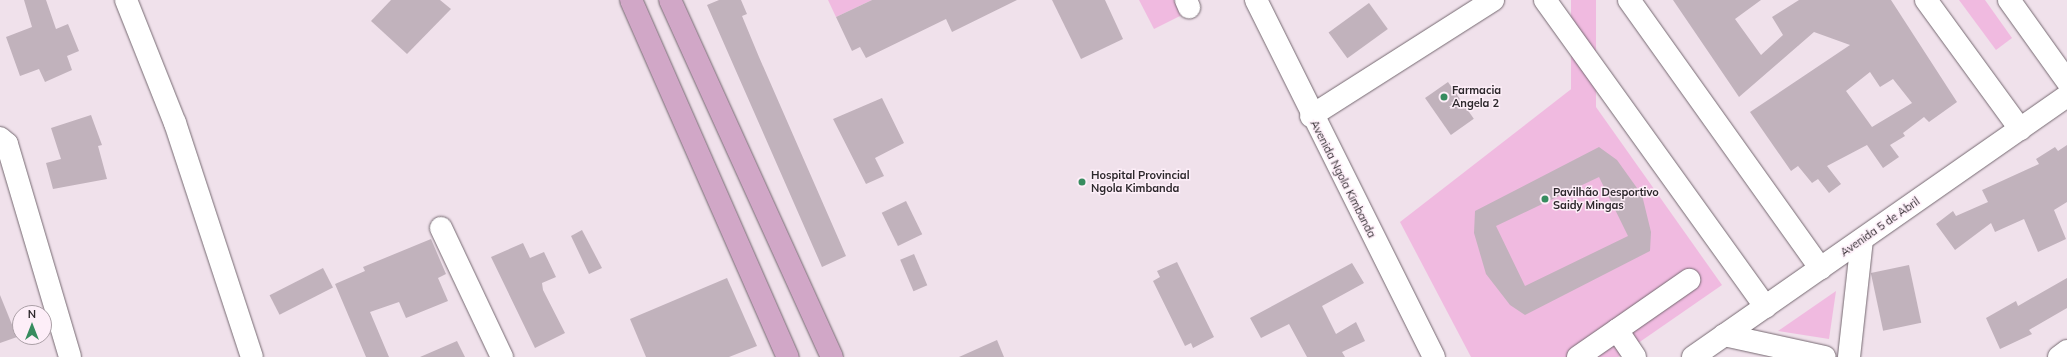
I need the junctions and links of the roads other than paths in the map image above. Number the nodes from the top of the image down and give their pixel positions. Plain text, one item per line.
1 (126, 0) edge
2 (631, 0) edge
3 (670, 0) edge
4 (1256, 0) edge
5 (1493, 0) edge
6 (1545, 0) edge
7 (1629, 0) edge
8 (1926, 0) edge
9 (2009, 0) edge
10 (2067, 81) edge
11 (2067, 96) edge
12 (1312, 116) junction
13 (2020, 129) junction
14 (0, 138) edge
15 (441, 228) dead end
16 (1862, 240) junction
17 (1821, 269) junction
18 (1689, 280) dead end
19 (1766, 307) junction
20 (1617, 330) junction
21 (1724, 335) junction
22 (2067, 352) edge
23 (70, 357) edge
24 (252, 357) edge
25 (502, 357) edge
26 (788, 357) edge
27 (832, 357) edge
28 (1434, 357) edge
29 (1578, 357) edge
30 (1636, 357) edge
31 (1693, 357) edge
32 (1825, 357) edge
33 (1849, 357) edge
34 (2059, 357) edge

1 - 24 street
2 - 26 main road
3 - 27 main road
4 - 12 street, Avenida Ngola Kimbanda
5 - 12 street
6 - 19 street
7 - 17 street
8 - 13 street
9 - 10 street
11 - 13 street, Avenida 5 de Abril
12 - 28 street, Avenida Ngola Kimbanda
13 - 16 street, Avenida 5 de Abril
14 - 23 street
15 - 25 street
16 - 17 street, Avenida 5 de Abril
16 - 33 street
17 - 19 street, Avenida 5 de Abril
18 - 20 street
19 - 21 street, Avenida 5 de Abril
20 - 29 street
20 - 30 street
21 - 31 street, Avenida 5 de Abril
21 - 32 street
22 - 34 street

